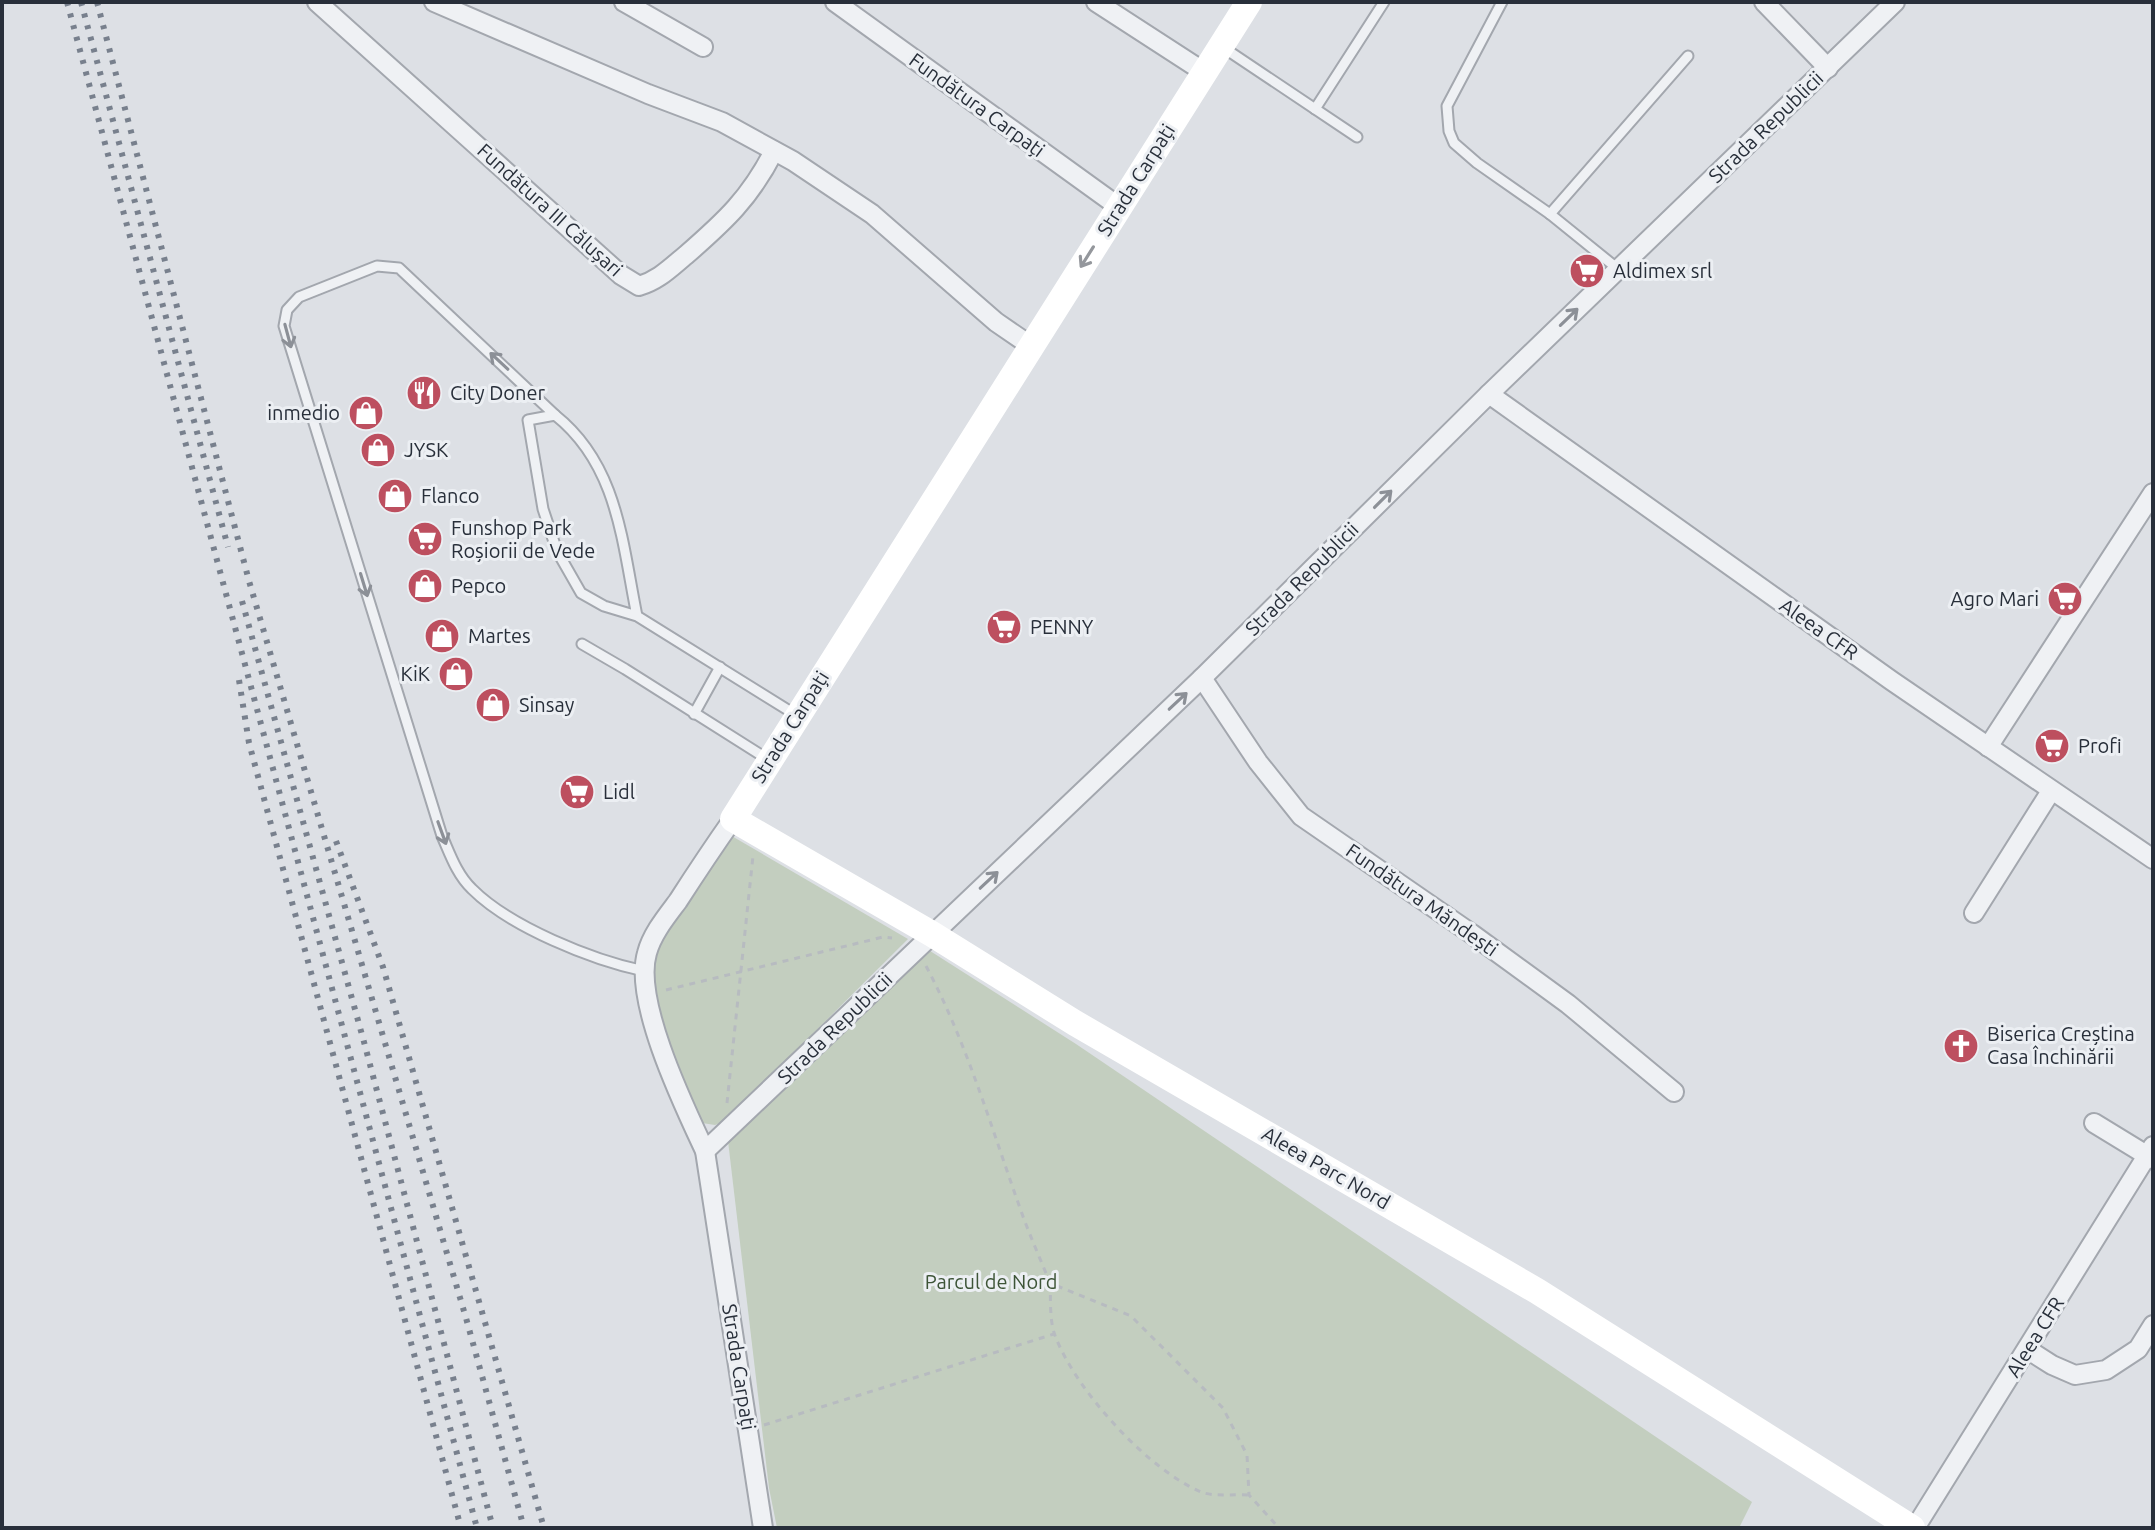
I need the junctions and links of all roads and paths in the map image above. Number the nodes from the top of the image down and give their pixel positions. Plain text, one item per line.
1 (317, 2) edge
2 (434, 2) edge
3 (624, 2) edge
4 (835, 2) edge
5 (1096, 2) edge
6 (1249, 2) edge
7 (1384, 2) edge
8 (1502, 2) edge
9 (1764, 2) edge
10 (1895, 2) edge
11 (1221, 46) junction
12 (703, 47) dead end
13 (1688, 56) dead end
14 (1828, 68) junction
15 (1204, 72) junction
16 (1315, 109) junction
17 (1357, 137) dead end
18 (774, 151) junction
19 (1119, 207) junction
20 (1550, 214) junction
21 (1618, 269) junction
22 (1031, 346) junction
23 (1489, 394) junction
24 (555, 415) junction
25 (2153, 493) edge
26 (637, 616) junction
27 (582, 644) dead end
28 (720, 667) junction
29 (1202, 678) junction
30 (694, 714) junction
31 (797, 715) junction
32 (1988, 747) junction
33 (769, 760) junction
34 (2051, 791) junction
35 (733, 819) junction
36 (756, 833) junction
37 (2153, 859) edge
38 (1974, 913) dead end
39 (925, 940) junction
40 (644, 971) junction
41 (739, 973) junction
42 (647, 995) junction
43 (1674, 1092) dead end
44 (2094, 1123) dead end
45 (724, 1134) junction
46 (705, 1151) junction
47 (2151, 1153) edge
48 (1050, 1283) junction
49 (2153, 1325) edge
50 (1054, 1334) junction
51 (2027, 1349) junction
52 (748, 1429) junction
53 (1249, 1495) junction
54 (763, 1528) edge
55 (1279, 1528) edge
56 (1913, 1528) edge

1 - 18 street, Fundătura III Călușari
2 - 18 street
3 - 12 street
4 - 19 street, Fundătura Carpați
5 - 15 street
6 - 11 street, Strada Carpați
7 - 16 lane
8 - 20 lane
9 - 14 street
10 - 14 street, Strada Republicii
11 - 15 street, Strada Carpați
11 - 16 lane
13 - 20 lane
14 - 21 street, Strada Republicii
15 - 19 street, Strada Carpați
16 - 17 lane
18 - 22 street
19 -> 22 street, Strada Carpați
20 - 21 lane
23 -> 21 street, Strada Republicii
22 - 31 street, Strada Carpați
29 -> 23 street, Strada Republicii
23 - 32 street, Aleea CFR
24 - 26 lane
24 - 26 lane
24 -> 40 lane
25 - 32 street
26 - 28 lane
27 - 30 lane
28 - 30 lane
28 - 31 lane
39 -> 29 street, Strada Republicii
29 - 43 street, Fundătura Măndești
30 - 33 lane
31 - 33 street, Strada Carpați
32 - 34 street, Aleea CFR
33 - 35 street, Strada Carpați
34 - 37 street, Aleea CFR
34 - 38 street
35 - 36 street, Aleea Parc Nord
35 - 40 street, Strada Carpați
36 - 39 street, Aleea Parc Nord
36 - 41 path
39 - 41 path
39 - 45 street, Strada Republicii
39 - 48 path
39 - 56 street, Aleea Parc Nord
40 - 42 street, Strada Carpați
41 - 42 path
41 - 45 path
42 - 46 street, Strada Carpați
44 - 47 street
45 - 46 street, Strada Republicii
46 - 52 street, Strada Carpați
47 - 51 street, Aleea CFR
48 - 50 path
48 - 53 path
49 - 51 street
50 - 52 path
50 - 53 path
51 - 56 street, Aleea CFR
52 - 54 street, Strada Carpați
53 - 55 path

